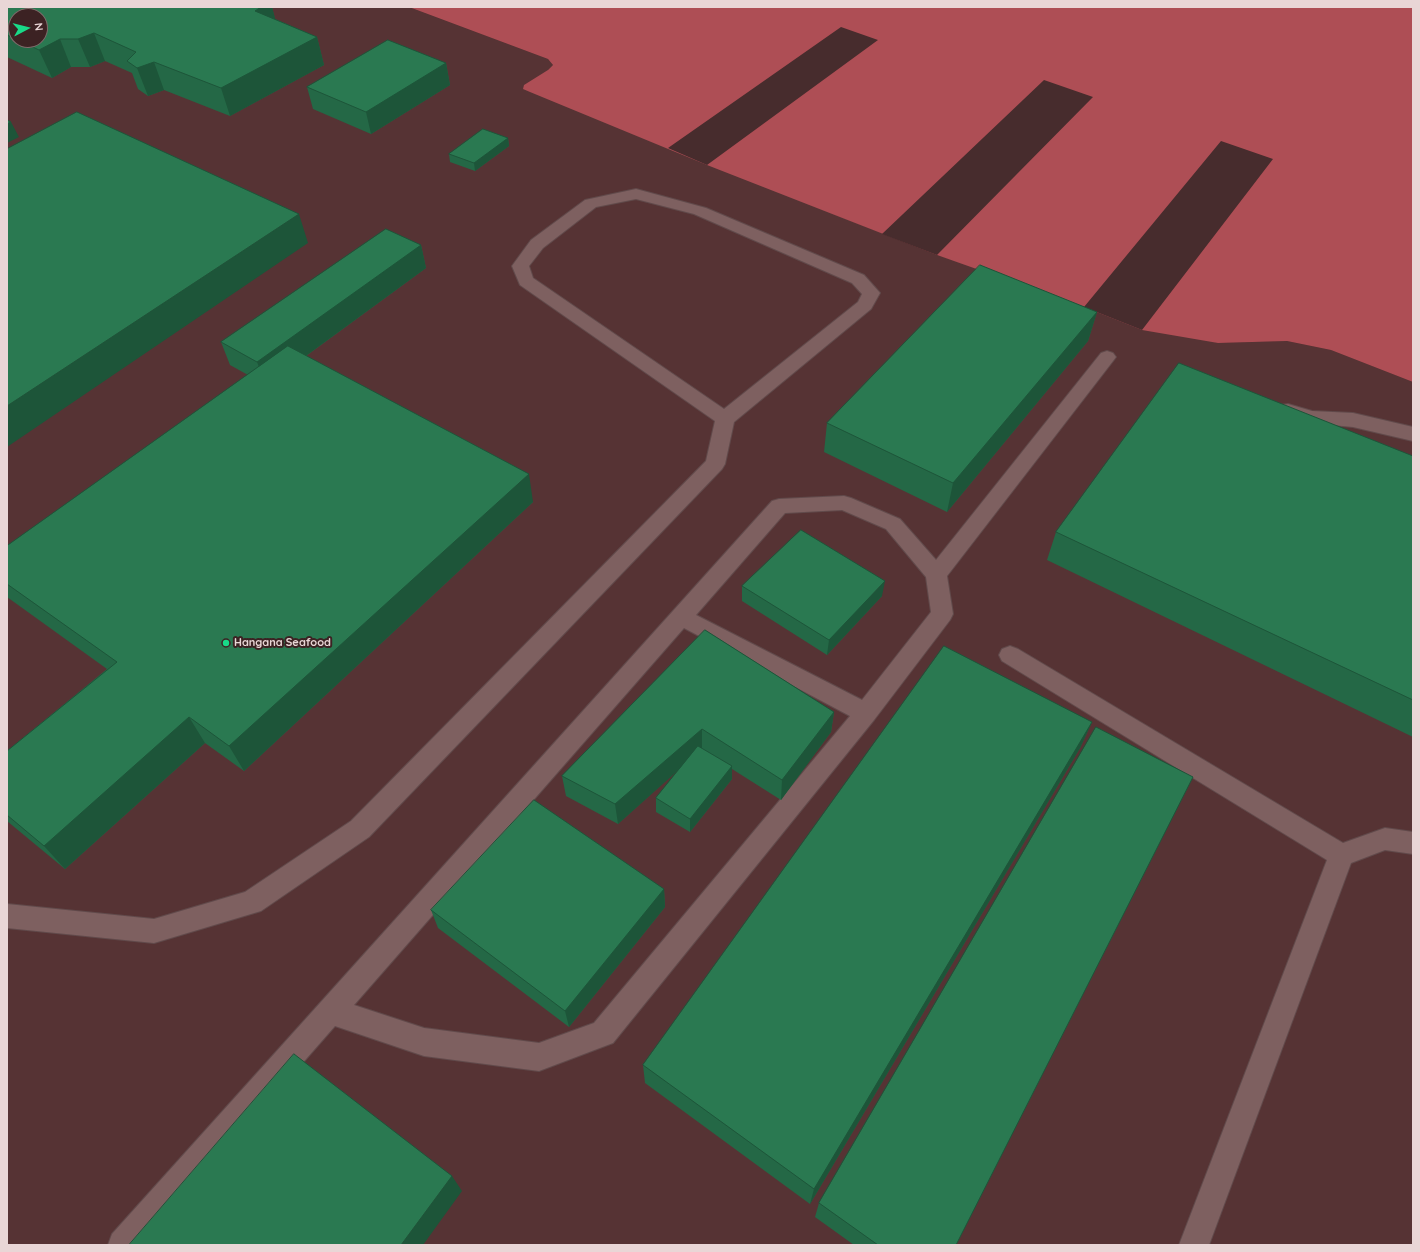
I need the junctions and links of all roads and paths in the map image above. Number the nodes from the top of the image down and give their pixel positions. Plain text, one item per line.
1 (1107, 357) dead end
2 (1274, 406) edge
3 (725, 419) junction
4 (1413, 434) edge
5 (936, 575) junction
6 (681, 617) junction
7 (1010, 654) dead end
8 (866, 713) junction
9 (1413, 843) edge
10 (1341, 855) junction
11 (7, 916) edge
12 (332, 1011) junction
13 (123, 1245) edge
14 (1194, 1245) edge

1 - 5 lane
2 - 4 lane
3 - 3 lane
3 - 11 lane
5 - 6 lane
5 - 8 lane
6 - 8 lane
6 - 12 lane
7 - 10 lane
8 - 12 lane
9 - 10 lane
10 - 14 lane
12 - 13 lane

